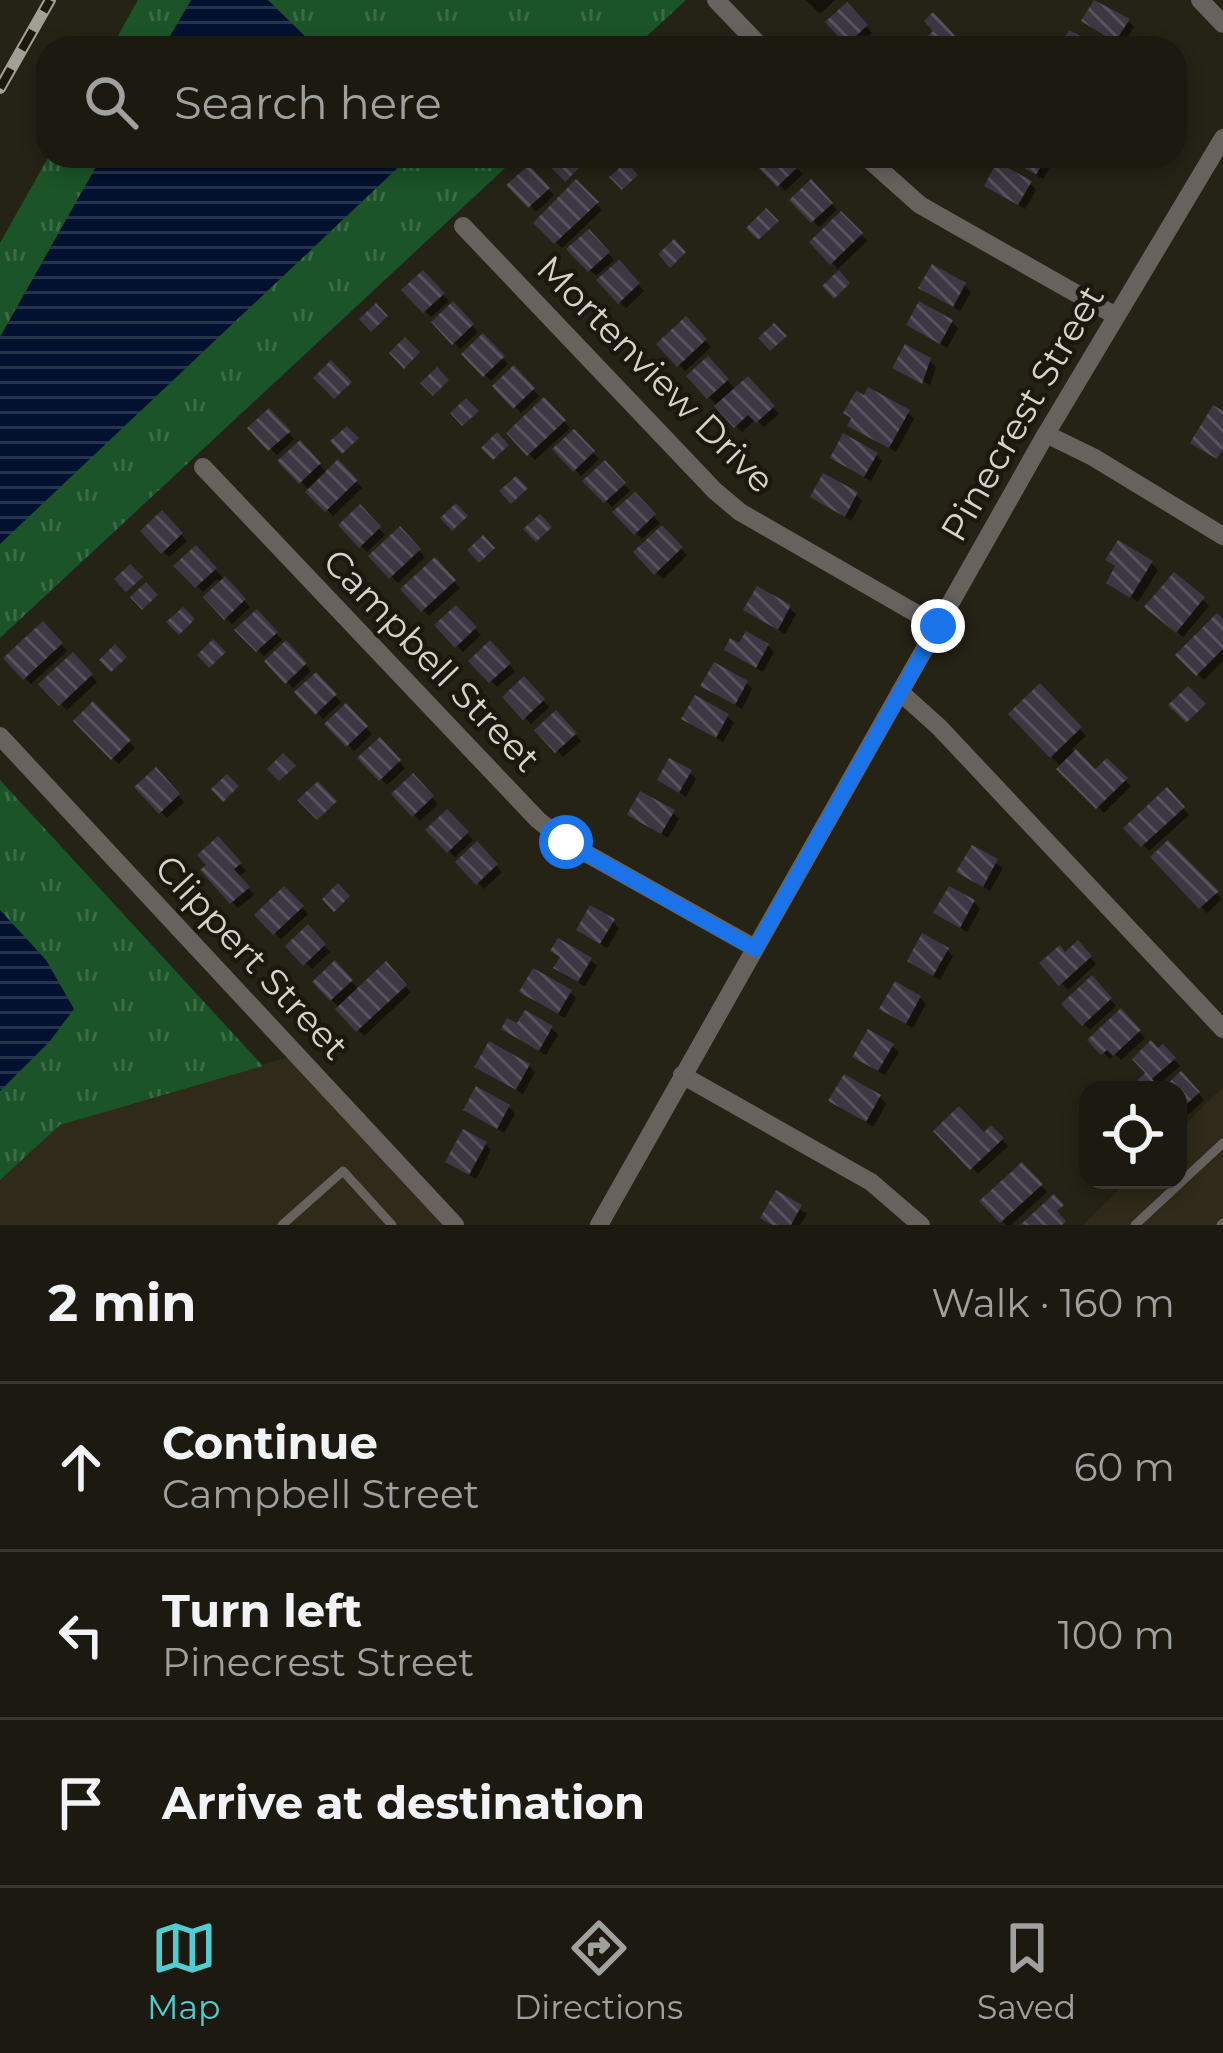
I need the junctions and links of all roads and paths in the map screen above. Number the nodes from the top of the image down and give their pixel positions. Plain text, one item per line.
1 (716, 0) edge
2 (1200, 0) edge
3 (1223, 25) edge
4 (750, 36) edge
5 (1223, 139) edge
6 (878, 168) edge
7 (463, 226) dead end
8 (1116, 316) junction
9 (1046, 434) junction
10 (202, 467) dead end
11 (1223, 536) edge
12 (938, 626) junction
13 (900, 692) junction
14 (0, 736) edge
15 (755, 949) junction
16 (1223, 1029) edge
17 (682, 1075) junction
18 (1223, 1144) edge
19 (282, 1225) edge
20 (392, 1225) edge
21 (455, 1225) edge
22 (599, 1225) edge
23 (921, 1225) edge
24 (1135, 1225) edge

1 - 4 street
2 - 3 street
5 - 8 street, Pinecrest Street
6 - 8 street
7 - 12 street, Mortenview Drive
8 - 9 street, Pinecrest Street
9 - 11 street
9 - 12 street, Pinecrest Street
10 - 15 street, Campbell Street
12 - 13 street, Pinecrest Street
13 - 15 street, Pinecrest Street
13 - 16 street
14 - 21 street, Clippert Street
15 - 17 street, Pinecrest Street
17 - 22 street, Pinecrest Street
17 - 23 street
18 - 24 lane
19 - 20 lane

